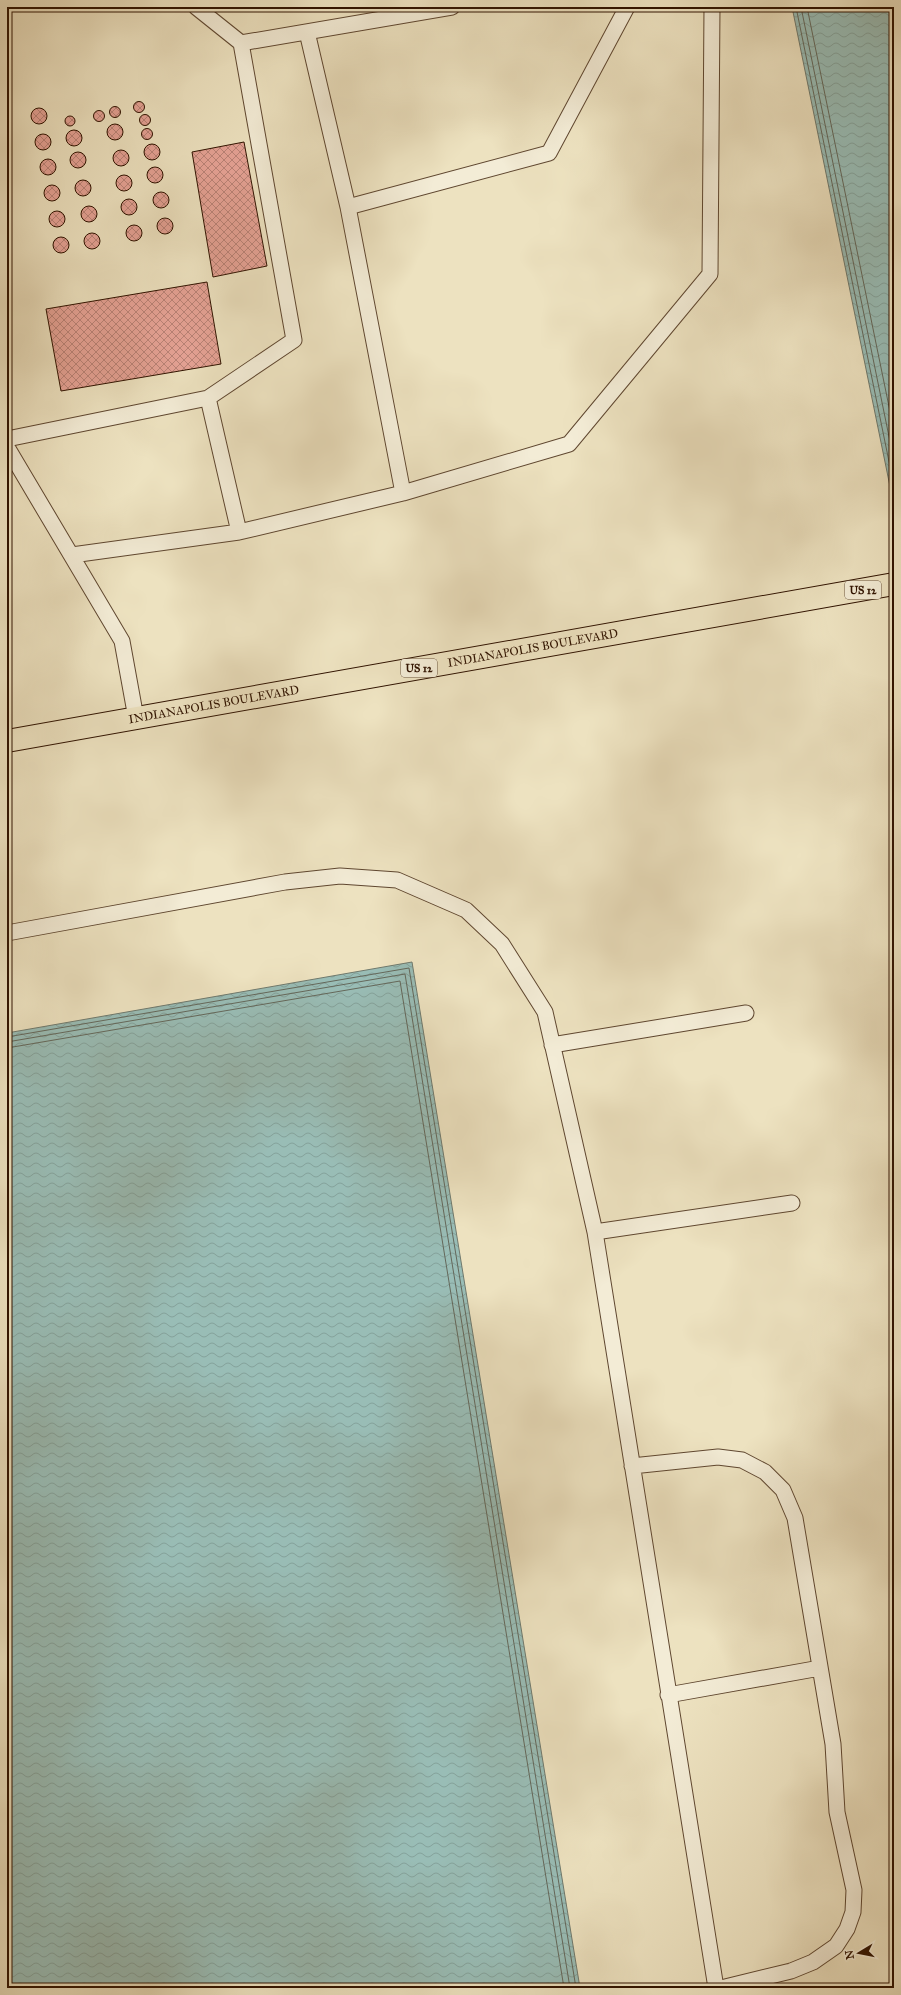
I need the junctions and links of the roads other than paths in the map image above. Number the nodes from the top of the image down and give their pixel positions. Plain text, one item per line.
1 (196, 7) edge
2 (452, 7) edge
3 (627, 7) edge
4 (712, 7) edge
5 (307, 32) junction
6 (241, 43) junction
7 (348, 206) junction
8 (208, 398) junction
9 (7, 439) edge
10 (7, 447) edge
11 (403, 493) junction
12 (239, 532) junction
13 (72, 555) junction
14 (894, 584) edge
15 (136, 718) junction
16 (7, 741) edge
17 (7, 933) edge
18 (746, 1013) dead end
19 (552, 1045) junction
20 (792, 1203) dead end
21 (595, 1232) junction
22 (632, 1466) junction
23 (820, 1668) junction
24 (668, 1694) junction
25 (716, 1988) edge
26 (721, 1988) edge

1 - 6 lane
2 - 5 lane
3 - 7 lane
4 - 11 lane
5 - 6 lane
5 - 7 lane
6 - 8 lane
7 - 11 lane
8 - 9 lane
8 - 12 lane
10 - 13 lane
11 - 12 lane
12 - 13 lane
13 - 15 lane
14 - 15 main road, INDIANAPOLIS BOULEVARD / US 12
15 - 16 main road, INDIANAPOLIS BOULEVARD / US 12
17 - 19 lane
18 - 19 lane
19 - 21 lane
20 - 21 lane
21 - 22 lane
22 - 23 lane
22 - 24 lane
23 - 24 lane
23 - 26 lane
24 - 25 lane

